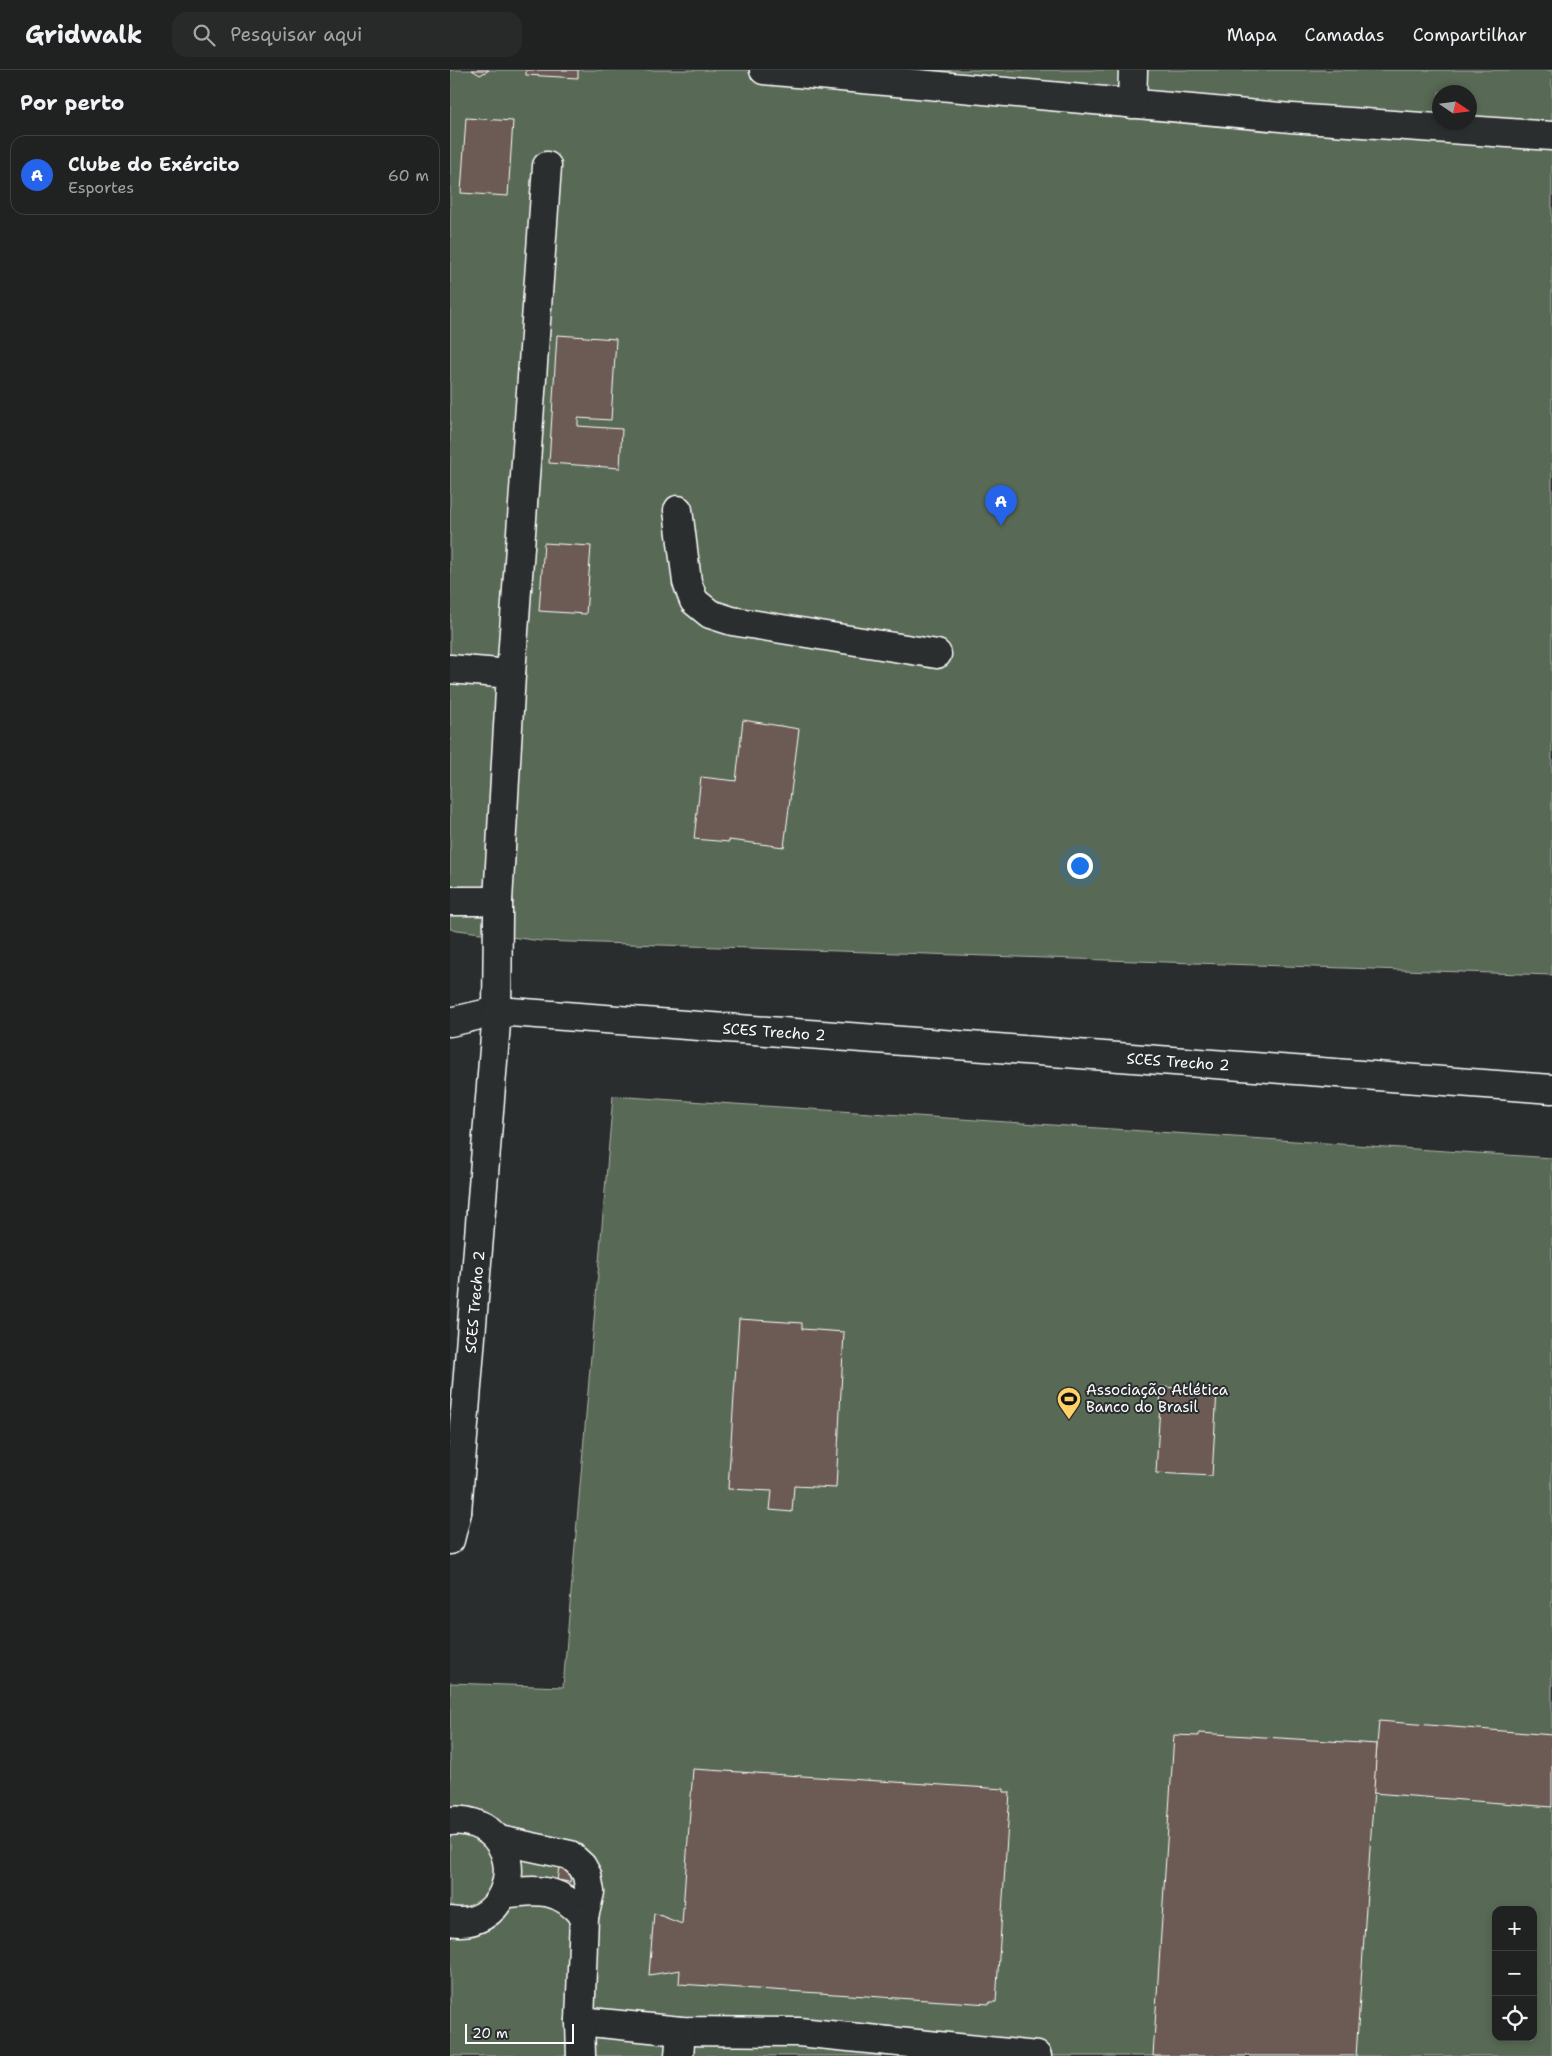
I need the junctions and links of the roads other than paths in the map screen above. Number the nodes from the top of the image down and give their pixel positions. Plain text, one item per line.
1 (764, 70) edge
2 (1133, 70) edge
3 (901, 77) edge
4 (1132, 104) junction
5 (1552, 136) edge
6 (547, 166) dead end
7 (678, 510) dead end
8 (937, 654) dead end
9 (450, 669) edge
10 (511, 674) junction
11 (450, 900) edge
12 (498, 901) junction
13 (497, 1011) junction
14 (450, 1022) edge
15 (1552, 1089) edge
16 (456, 1453) edge
17 (454, 1512) edge
18 (450, 1540) edge
19 (450, 1821) edge
20 (499, 1840) junction
21 (503, 1894) junction
22 (584, 1917) junction
23 (450, 1921) edge
24 (580, 2021) junction
25 (680, 2044) edge
26 (581, 2056) edge
27 (1037, 2056) edge

1 - 3 lane
2 - 4 lane
3 - 4 lane
4 - 5 lane
6 - 10 lane
7 - 8 lane
9 - 10 lane
10 - 12 lane
11 - 12 lane
12 - 13 lane
13 - 14 lane
13 - 15 lane, SCES Trecho 2
13 - 16 lane, SCES Trecho 2
16 - 17 lane, SCES Trecho 2
17 - 18 lane, SCES Trecho 2
19 - 20 lane
20 - 21 lane
20 - 22 lane
21 - 22 lane
21 - 23 lane
22 - 24 lane
24 - 25 lane
24 - 26 lane
25 - 27 lane

